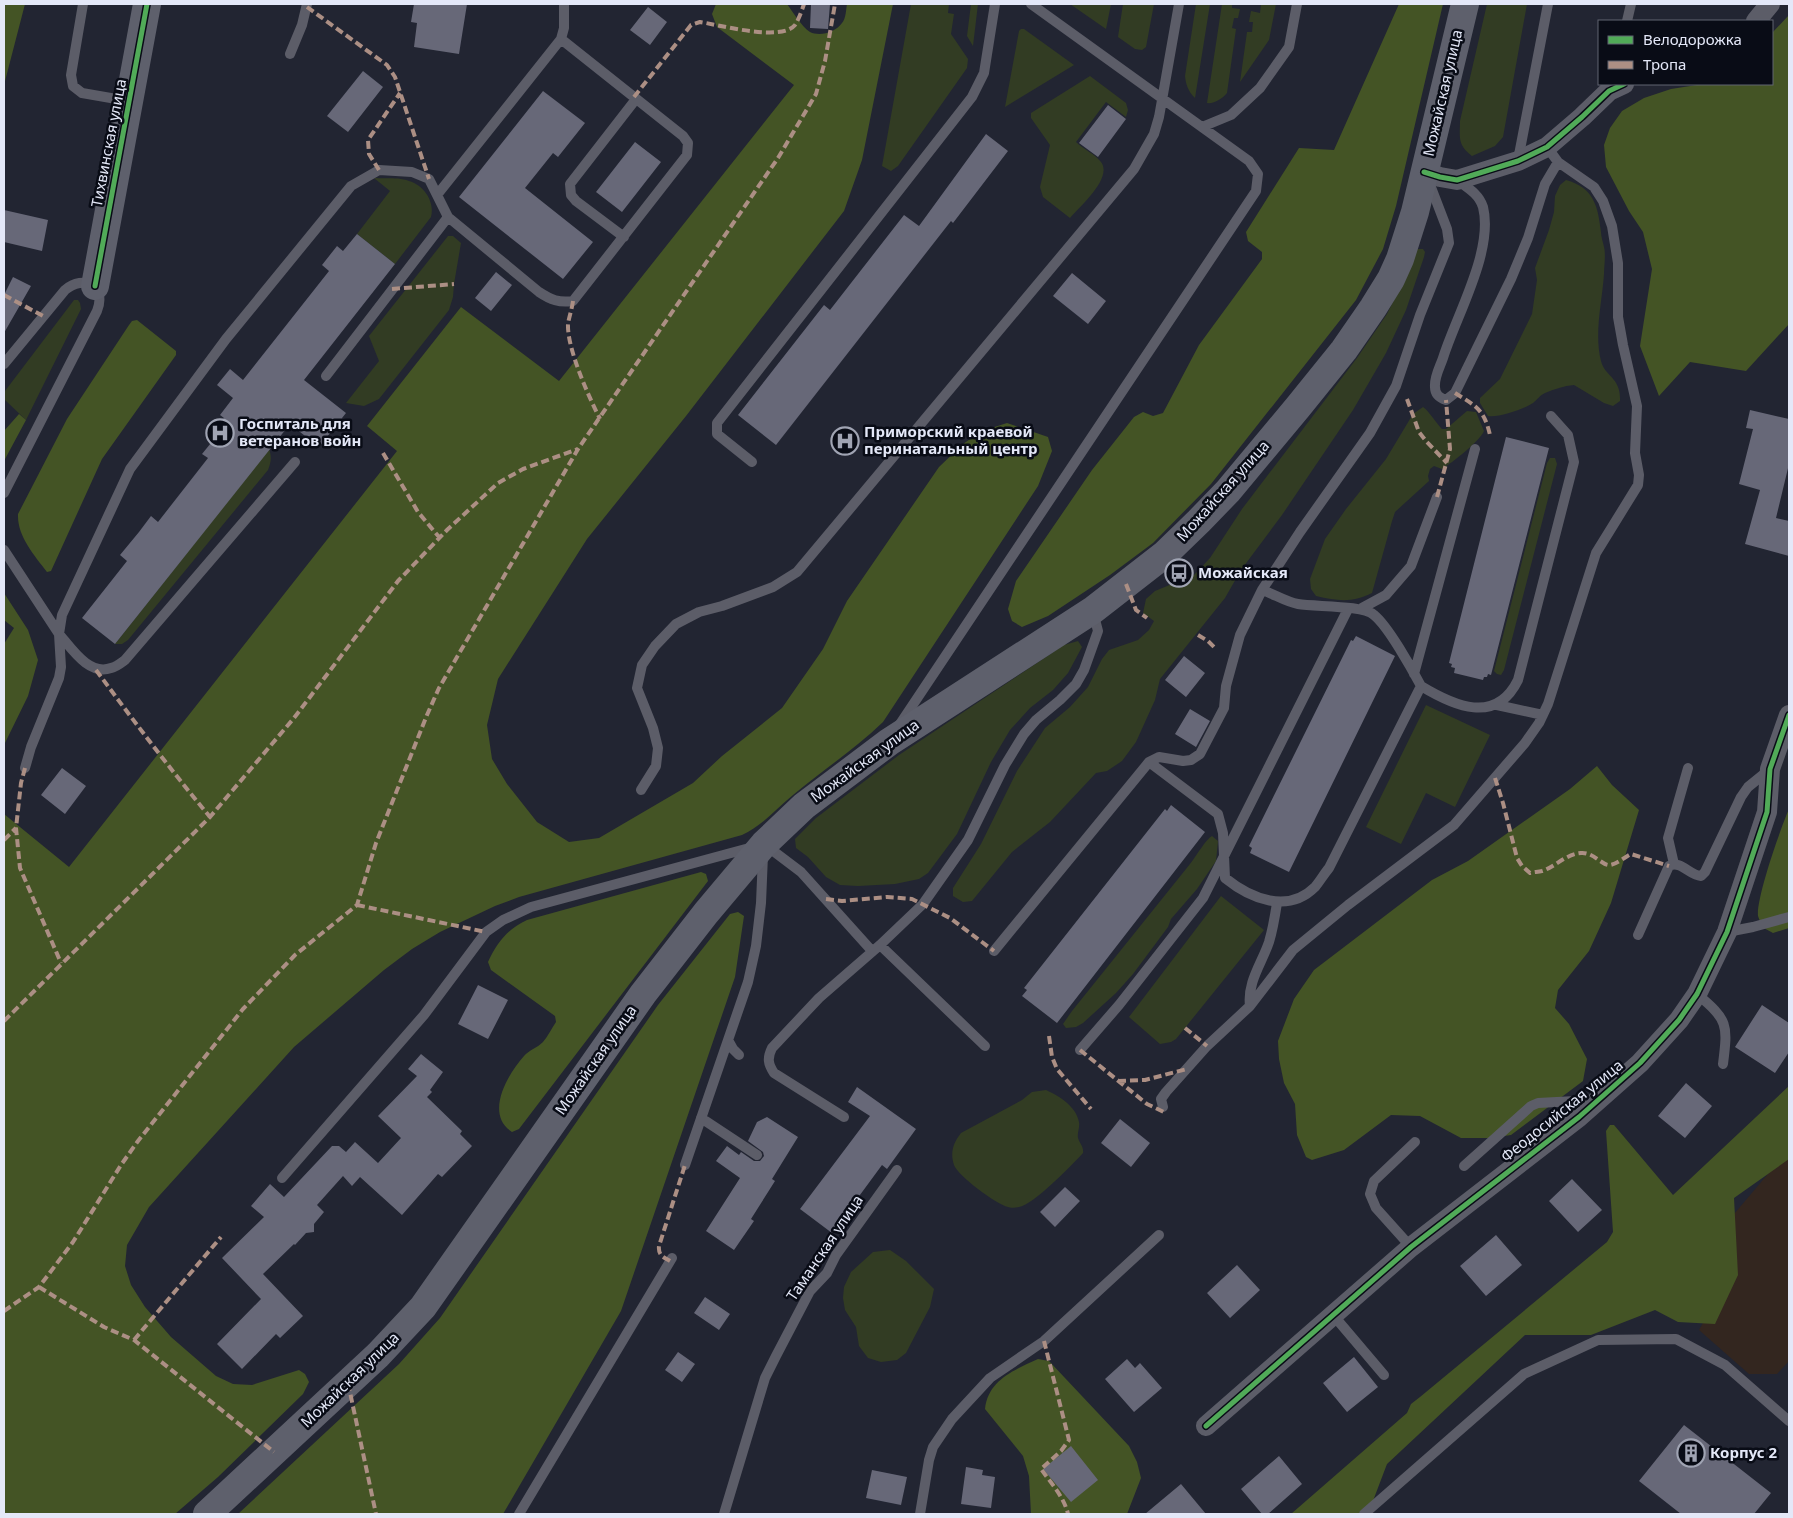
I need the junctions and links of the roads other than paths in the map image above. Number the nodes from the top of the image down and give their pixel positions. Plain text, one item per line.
1 (83, 4) edge
2 (148, 4) edge
3 (307, 4) edge
4 (564, 4) edge
5 (995, 4) edge
6 (1031, 4) edge
7 (1179, 4) edge
8 (1297, 4) edge
9 (1465, 4) edge
10 (1548, 4) edge
11 (1631, 4) edge
12 (1770, 4) edge
13 (1627, 20) edge
14 (1757, 20) edge
15 (561, 39) junction
16 (290, 54) dead end
17 (1615, 86) edge
18 (636, 99) junction
19 (1163, 99) junction
20 (129, 101) junction
21 (1202, 127) junction
22 (1553, 155) junction
23 (1518, 161) junction
24 (1424, 172) junction
25 (1457, 180) junction
26 (437, 195) junction
27 (448, 217) junction
28 (624, 237) junction
29 (94, 286) junction
30 (4, 364) edge
31 (326, 376) dead end
32 (1551, 416) dead end
33 (1475, 449) dead end
34 (295, 462) dead end
35 (752, 462) dead end
36 (4, 493) edge
37 (1437, 497) dead end
38 (4, 550) edge
39 (1262, 590) junction
40 (1362, 608) junction
41 (1348, 609) junction
42 (1092, 610) junction
43 (59, 634) junction
44 (1414, 674) junction
45 (1420, 686) junction
46 (1497, 705) junction
47 (1543, 715) junction
48 (1789, 715) edge
49 (889, 742) junction
50 (1149, 762) junction
51 (25, 768) dead end
52 (1688, 768) dead end
53 (1770, 769) junction
54 (641, 790) dead end
55 (764, 844) junction
56 (1223, 857) junction
57 (1674, 864) junction
58 (1277, 903) junction
59 (1789, 916) edge
60 (1727, 932) junction
61 (1638, 935) dead end
62 (876, 948) junction
63 (994, 951) dead end
64 (1697, 994) junction
65 (1250, 1006) junction
66 (728, 1040) junction
67 (985, 1046) dead end
68 (1080, 1050) dead end
69 (739, 1055) dead end
70 (1723, 1064) dead end
71 (1598, 1100) junction
72 (1163, 1107) dead end
73 (844, 1117) dead end
74 (701, 1118) junction
75 (1415, 1142) dead end
76 (757, 1155) dead end
77 (685, 1165) dead end
78 (1464, 1166) dead end
79 (897, 1170) dead end
80 (282, 1178) dead end
81 (1159, 1235) dead end
82 (1411, 1247) junction
83 (672, 1258) dead end
84 (1334, 1316) junction
85 (1384, 1375) dead end
86 (1789, 1422) edge
87 (1206, 1426) dead end
88 (207, 1514) edge
89 (519, 1514) edge
90 (724, 1514) edge
91 (920, 1514) edge
92 (1364, 1514) edge

1 - 20 lane
2 - 20 main road, Тихвинская улица
3 - 16 lane
4 - 15 lane
5 - 35 lane
6 - 19 lane
7 - 19 lane
8 - 21 lane
9 - 24 main road, Можайская улица
10 - 23 lane
11 - 13 lane
12 - 14 street
15 - 18 lane
15 - 26 lane
17 - 22 street
18 - 28 lane
18 - 28 lane
19 - 21 lane
19 - 54 lane
20 - 29 main road, Тихвинская улица
21 - 49 lane
22 - 23 street
22 - 25 lane
22 - 47 lane
23 - 25 street
24 - 25 street
24 - 39 lane
24 - 42 main road, Можайская улица
26 - 27 lane
26 - 43 lane
27 - 28 lane
27 - 31 lane
29 - 30 lane
29 - 36 lane
32 - 46 lane
33 - 44 lane
34 - 43 lane
37 - 40 lane
38 - 43 lane
39 - 41 lane
39 - 50 lane
40 - 41 lane
40 - 44 lane
41 - 56 lane
42 - 49 main road, Можайская улица
42 - 62 lane
43 - 51 lane
44 - 45 lane
45 - 46 lane
45 - 58 lane
46 - 47 lane
47 - 65 lane
48 - 53 street, Феодосийская улица
49 - 55 main road, Можайская улица
50 - 56 lane
50 - 63 lane
52 - 57 lane
53 - 57 lane
53 - 60 street, Феодосийская улица
55 - 62 lane
55 - 66 lane
55 - 80 lane
55 - 88 main road, Можайская улица
56 - 58 lane
56 - 68 lane
57 - 61 lane
58 - 65 lane
59 - 60 lane
60 - 64 street, Феодосийская улица
62 - 67 lane
62 - 73 lane
64 - 70 lane
64 - 71 street, Феодосийская улица
65 - 72 lane
66 - 69 lane
66 - 74 lane
71 - 78 lane
71 - 82 street, Феодосийская улица
74 - 76 lane
74 - 77 lane
75 - 82 lane
79 - 90 lane, Таманская улица
81 - 91 lane
82 - 84 street, Феодосийская улица
83 - 89 lane
84 - 85 lane
84 - 87 street, Феодосийская улица
86 - 92 lane

